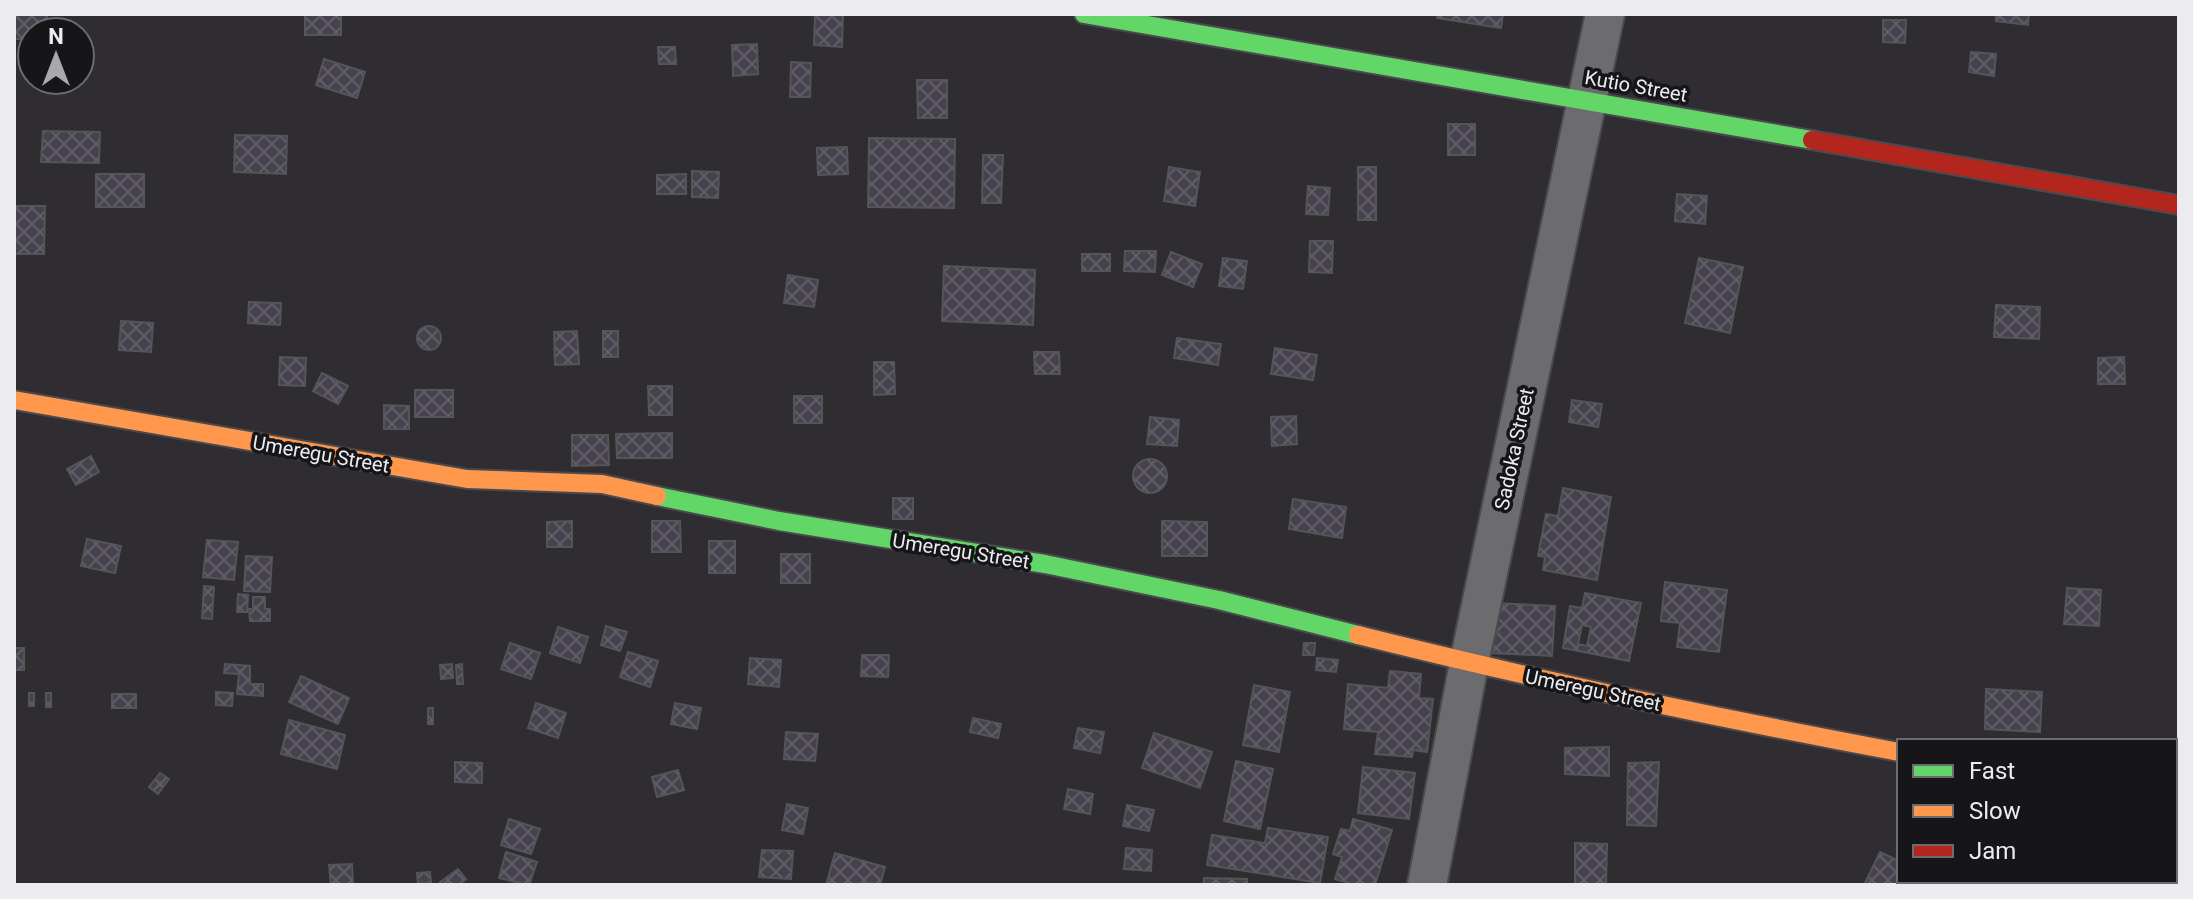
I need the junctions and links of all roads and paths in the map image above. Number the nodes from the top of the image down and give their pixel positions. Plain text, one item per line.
1 (1084, 14) edge
2 (1605, 14) edge
3 (1588, 100) junction
4 (2179, 205) edge
5 (14, 400) edge
6 (1469, 663) junction
7 (1897, 752) edge
8 (1427, 885) edge

1 - 3 street, Kutio Street
2 - 3 street, Sadoka Street
3 - 4 street, Kutio Street
3 - 6 street, Sadoka Street
5 - 6 street, Umeregu Street
6 - 7 street, Umeregu Street
6 - 8 street, Sadoka Street

